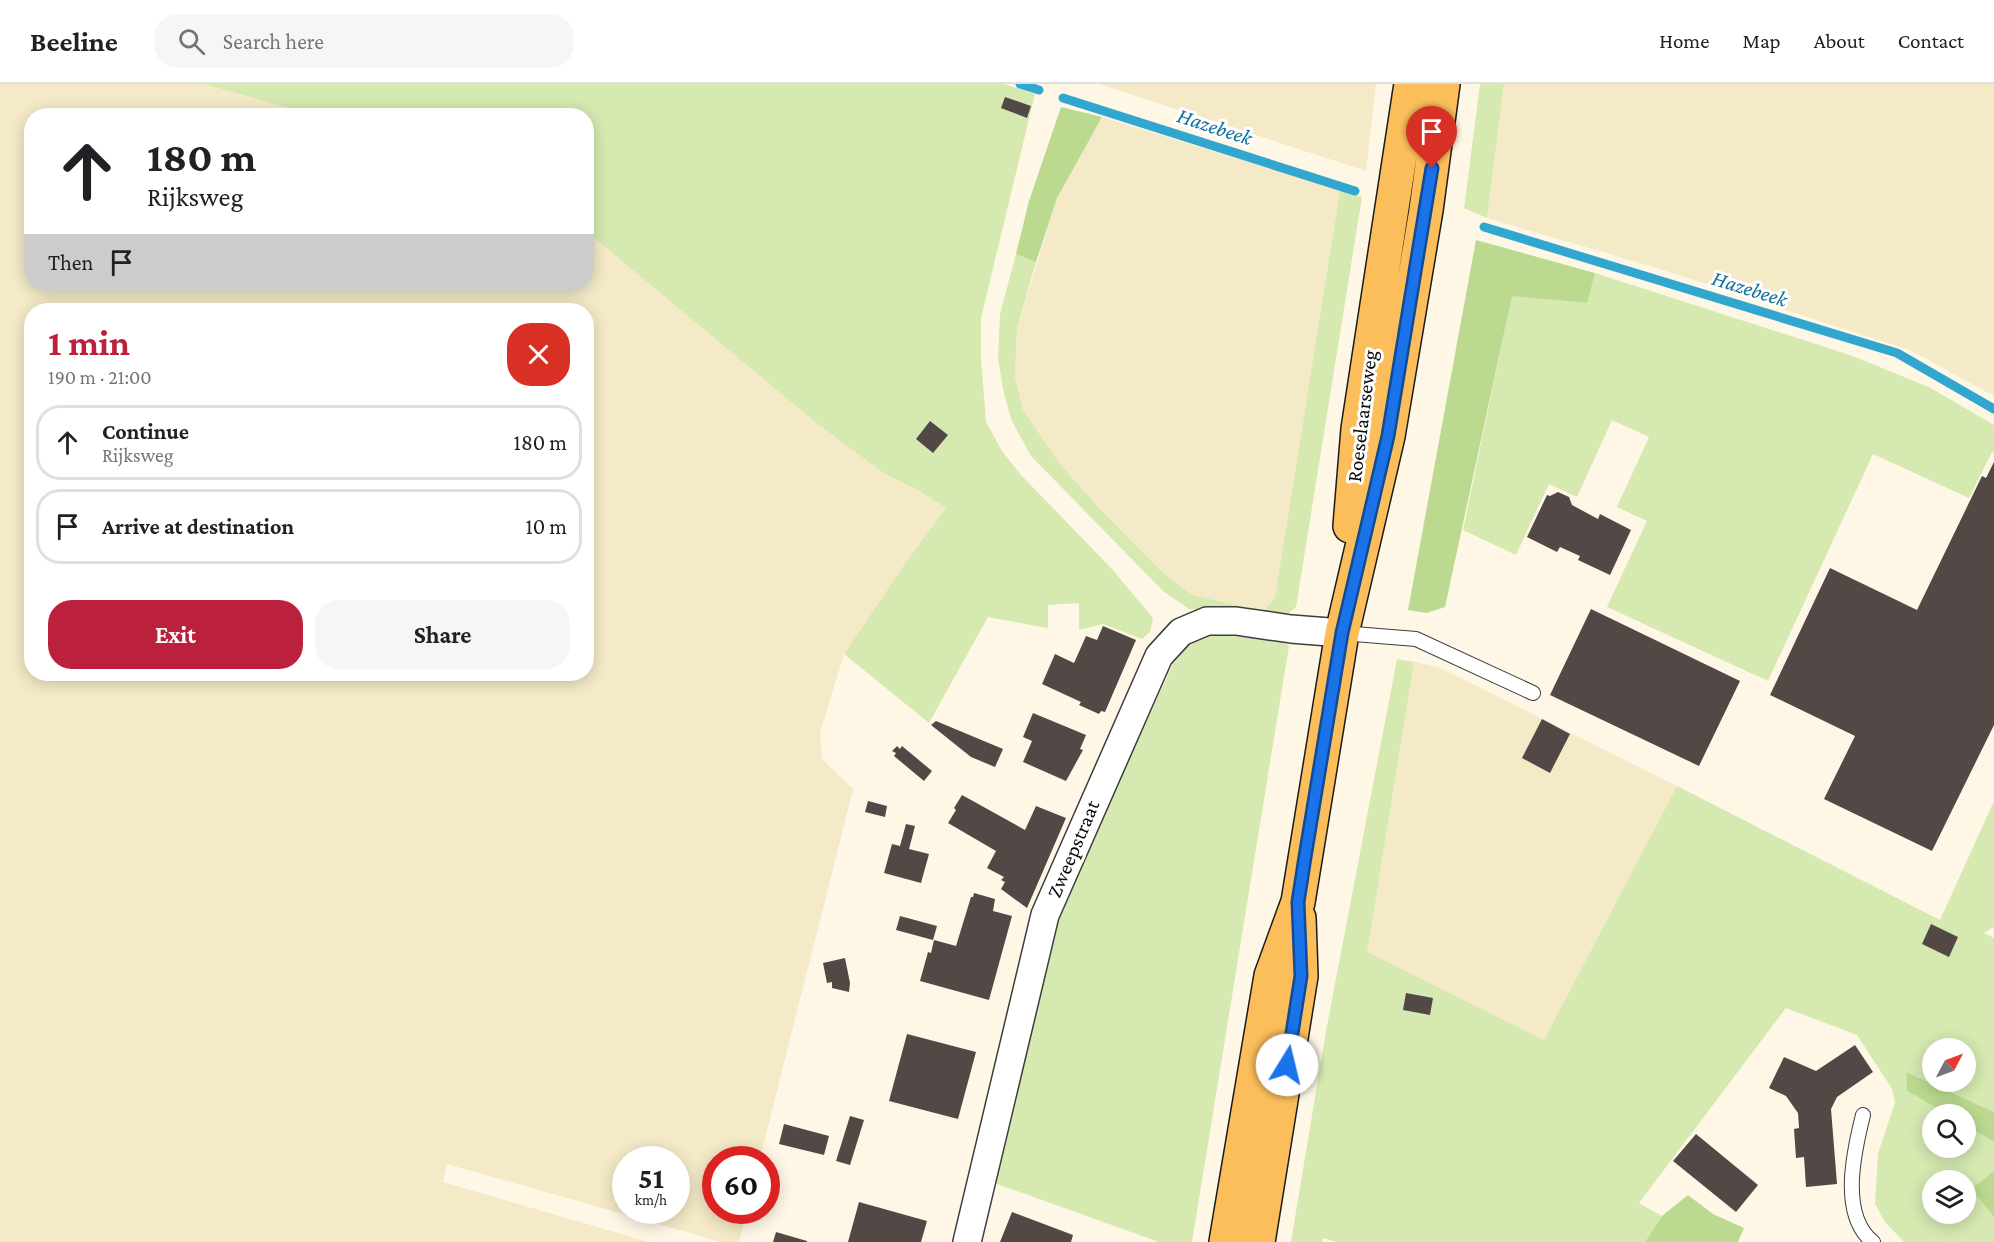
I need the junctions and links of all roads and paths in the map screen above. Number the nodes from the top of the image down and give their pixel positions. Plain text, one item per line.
1 (1412, 84) edge
2 (1443, 84) edge
3 (1342, 633) junction
4 (1533, 693) dead end
5 (1298, 902) junction
6 (1863, 1115) dead end
7 (967, 1242) edge
8 (1226, 1242) edge
9 (1258, 1242) edge
10 (1873, 1242) edge

1 - 3 main road, Roeselaarseweg
2 - 3 main road, Roeselaarseweg
3 - 4 lane
3 - 5 main road, Roeselaarseweg
3 - 7 street, Zweepstraat
5 - 8 main road, Roeselaarseweg
5 - 9 main road, Roeselaarseweg
6 - 10 lane

